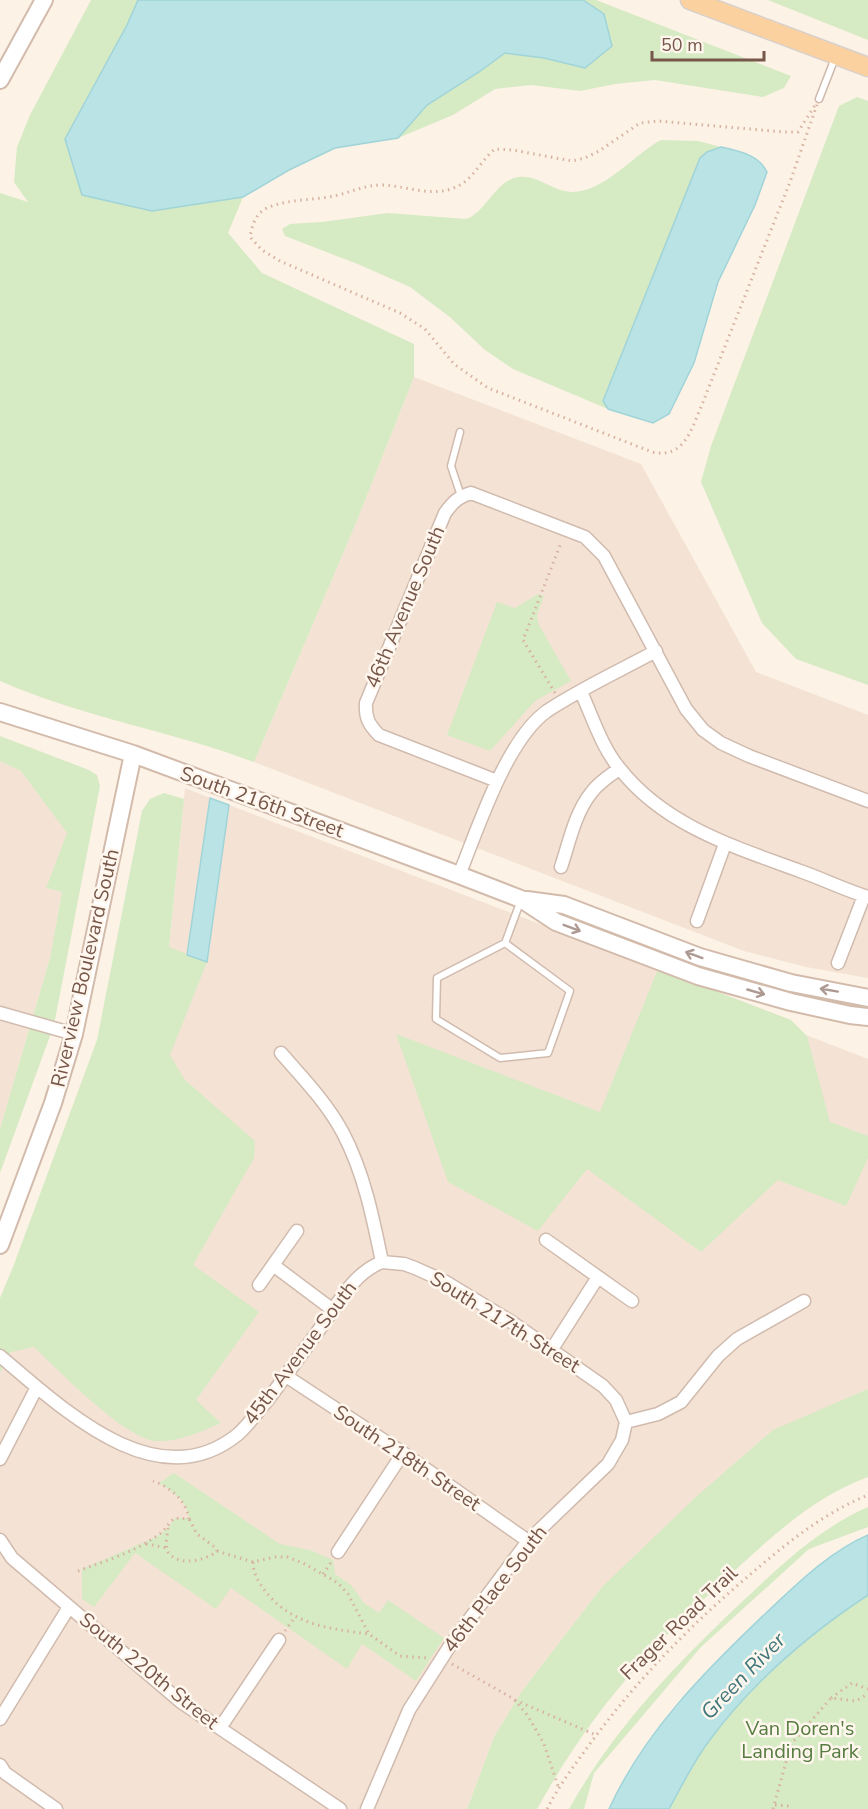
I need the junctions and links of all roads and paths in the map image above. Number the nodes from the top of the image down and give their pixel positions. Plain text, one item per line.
1 (44, 0) edge
2 (690, 0) edge
3 (836, 55) junction
4 (868, 67) edge
5 (0, 80) edge
6 (819, 99) junction
7 (460, 432) dead end
8 (461, 496) junction
9 (561, 543) dead end
10 (656, 651) junction
11 (581, 692) junction
12 (561, 703) junction
13 (0, 712) edge
14 (133, 754) junction
15 (619, 768) junction
16 (496, 781) junction
17 (868, 801) edge
18 (725, 844) junction
19 (561, 867) dead end
20 (459, 875) junction
21 (866, 897) edge
22 (521, 899) junction
23 (697, 921) dead end
24 (506, 943) junction
25 (838, 963) dead end
26 (868, 998) edge
27 (0, 1013) edge
28 (868, 1017) edge
29 (74, 1034) junction
30 (281, 1053) dead end
31 (297, 1231) dead end
32 (546, 1240) dead end
33 (0, 1245) edge
34 (382, 1262) junction
35 (273, 1265) junction
36 (598, 1277) junction
37 (259, 1285) dead end
38 (632, 1301) dead end
39 (804, 1301) dead end
40 (333, 1310) junction
41 (552, 1349) junction
42 (0, 1356) edge
43 (286, 1376) junction
44 (37, 1387) junction
45 (626, 1422) junction
46 (403, 1453) junction
47 (0, 1459) edge
48 (153, 1480) dead end
49 (868, 1495) edge
50 (189, 1519) junction
51 (168, 1528) junction
52 (0, 1540) edge
53 (528, 1541) junction
54 (144, 1543) junction
55 (168, 1548) junction
56 (217, 1551) junction
57 (338, 1552) dead end
58 (253, 1562) junction
59 (78, 1570) dead end
60 (69, 1607) junction
61 (369, 1634) junction
62 (279, 1640) dead end
63 (441, 1660) junction
64 (868, 1689) edge
65 (868, 1694) edge
66 (831, 1698) junction
67 (514, 1700) junction
68 (0, 1719) edge
69 (220, 1728) junction
70 (596, 1735) junction
71 (0, 1765) edge
72 (559, 1789) junction
73 (774, 1807) edge
74 (56, 1809) edge
75 (340, 1809) edge
76 (367, 1809) edge
77 (547, 1809) edge
78 (790, 1809) edge

1 - 5 street
2 - 3 main road
3 - 4 main road
3 - 6 lane
6 - 6 path
7 - 8 lane
8 - 10 street
8 - 16 street, 46th Avenue South
9 - 12 path
10 - 11 street
10 - 17 street
11 - 12 street
11 - 15 street
12 - 16 street
13 - 14 street, South 216th Street
14 - 20 street, South 216th Street
14 - 29 street, Riverview Boulevard South
15 - 18 street
15 - 19 street
16 - 20 street
18 - 21 street
18 - 23 street
20 - 22 street, South 216th Street
21 - 25 street
22 - 24 lane
26 -> 22 street, South 216th Street
22 -> 28 street, South 216th Street
24 - 24 lane
27 - 29 street
29 - 33 street, Riverview Boulevard South
30 - 34 street
31 - 35 street
32 - 36 street
34 - 40 street, 45th Avenue South
34 - 41 street, South 217th Street
35 - 37 street
35 - 40 street
36 - 38 street
36 - 41 street
39 - 45 street
40 - 43 street, 45th Avenue South
41 - 45 street, South 217th Street
42 - 44 street
43 - 44 street, 45th Avenue South
43 - 46 street, South 218th Street
44 - 47 street
45 - 53 street, 46th Place South
46 - 53 street, South 218th Street
46 - 57 street
48 - 50 path
49 - 70 path, Frager Road Trail
50 - 51 path
50 - 56 path
51 - 54 path
51 - 55 path
52 - 60 street, South 220th Street
53 - 63 street, 46th Place South
54 - 55 path
54 - 59 path
55 - 56 path
56 - 58 path
58 - 61 path
58 - 61 path
60 - 68 street
60 - 69 street, South 220th Street
61 - 63 path
62 - 69 street
63 - 67 path
63 - 76 street, 46th Place South
64 - 66 path
65 - 66 path
66 - 73 path
67 - 70 path
67 - 72 path
69 - 75 street, South 220th Street
70 - 72 path, Frager Road Trail
71 - 74 street
72 - 77 path, Frager Road Trail
73 - 78 path

